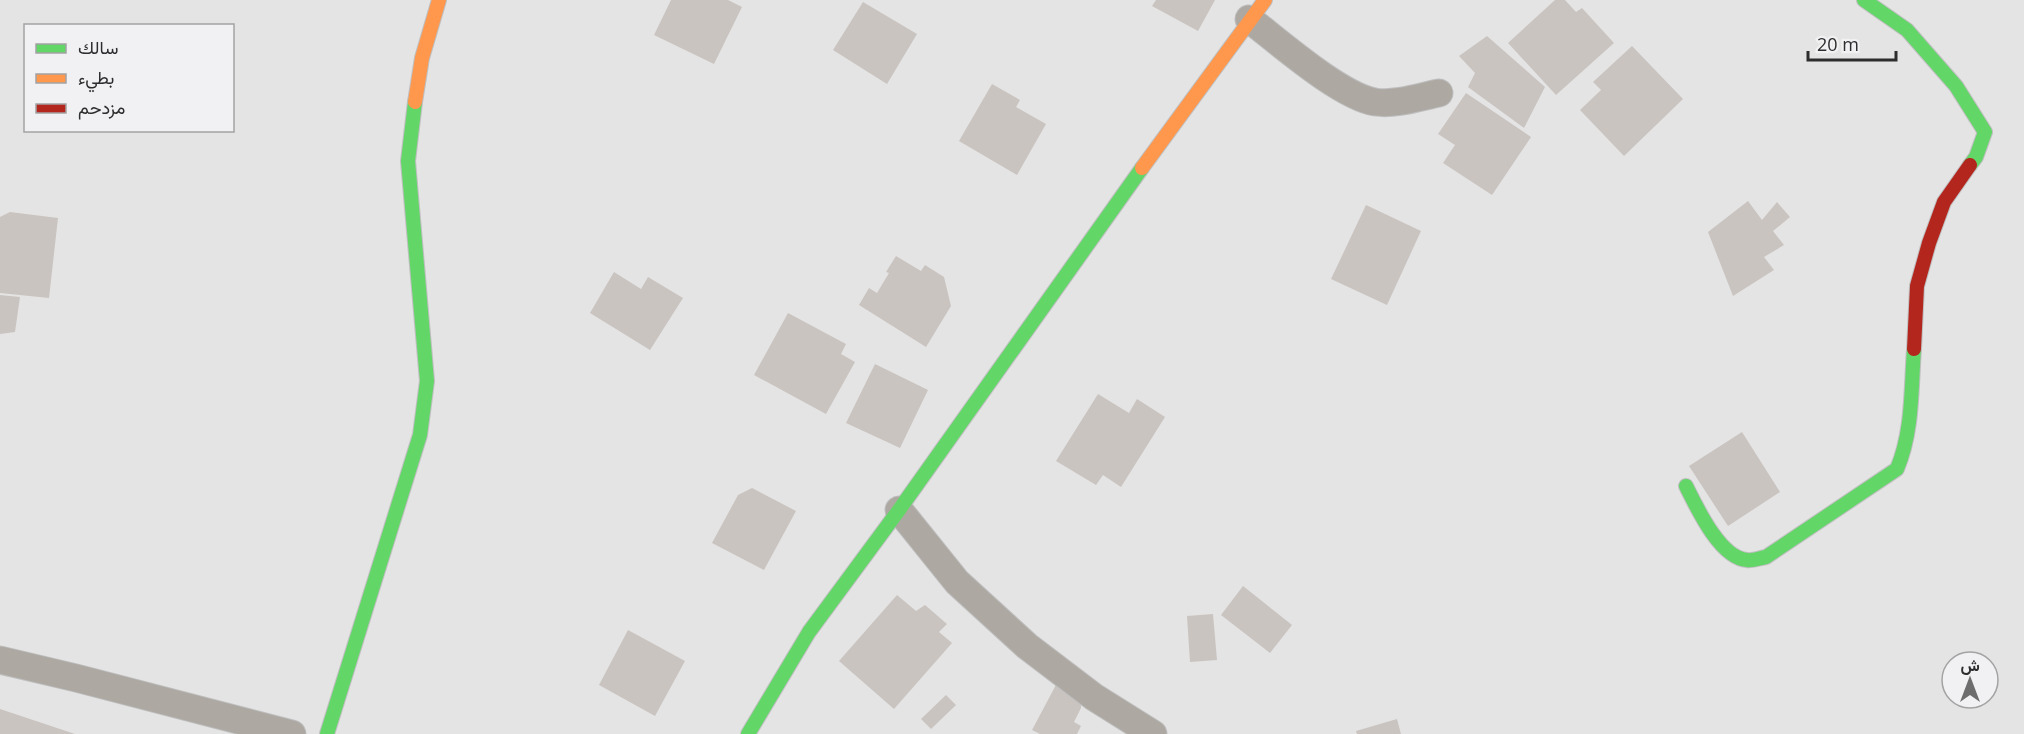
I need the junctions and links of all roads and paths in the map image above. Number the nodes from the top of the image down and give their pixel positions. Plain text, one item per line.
1 (439, 0) edge
2 (1863, 0) edge
3 (1257, 10) edge
4 (1439, 93) dead end
5 (1686, 486) dead end
6 (899, 510) junction
7 (0, 660) edge
8 (292, 734) edge
9 (327, 734) edge
10 (748, 734) edge
11 (1153, 734) edge

1 - 9 street
2 - 5 street
3 - 4 street
3 - 6 street
6 - 10 street
6 - 11 street
7 - 8 street

